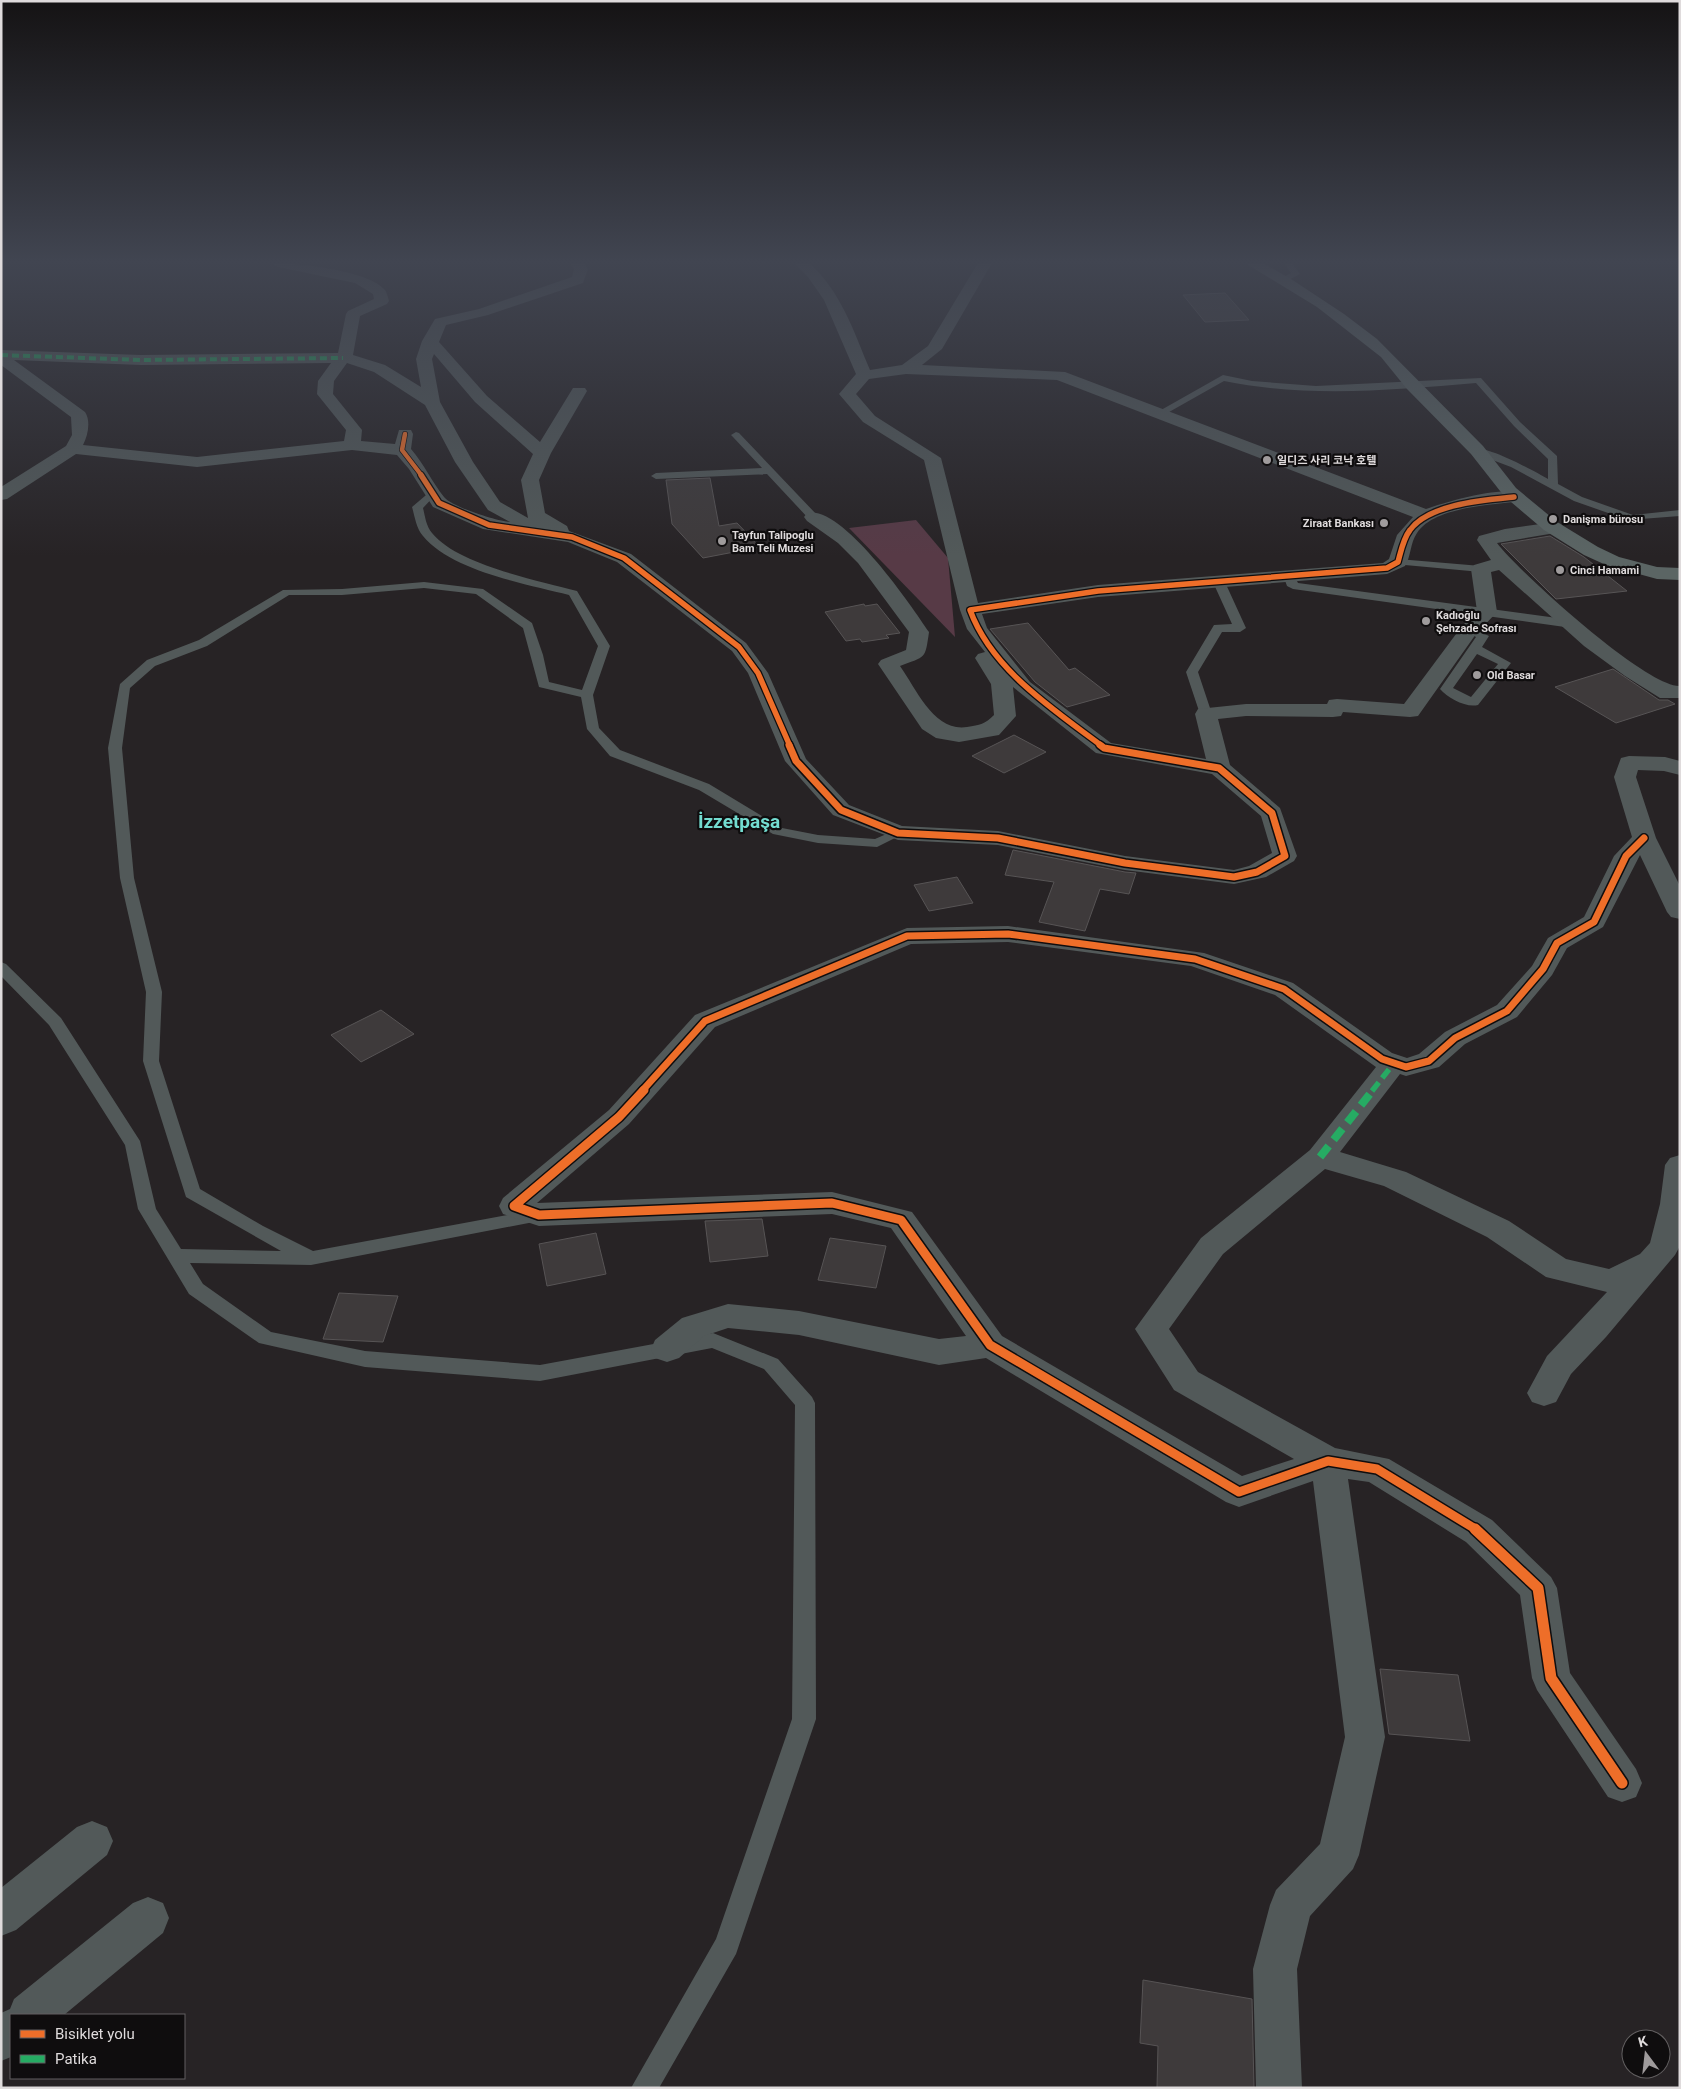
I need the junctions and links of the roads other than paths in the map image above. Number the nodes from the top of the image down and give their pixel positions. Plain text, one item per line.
1 (7, 360) edge
2 (341, 360) edge
3 (364, 360) edge
4 (424, 360) edge
5 (447, 360) edge
6 (858, 360) edge
7 (919, 360) edge
8 (1391, 360) edge
9 (906, 369) junction
10 (864, 375) junction
11 (1412, 385) junction
12 (579, 391) dead end
13 (432, 402) junction
14 (1159, 414) junction
15 (736, 434) dead end
16 (352, 445) junction
17 (73, 449) junction
18 (1478, 451) junction
19 (542, 453) junction
20 (771, 471) junction
21 (656, 476) dead end
22 (1553, 485) junction
23 (432, 493) junction
24 (1, 494) edge
25 (1514, 497) junction
26 (1680, 513) edge
27 (1426, 516) junction
28 (812, 517) joint
29 (1555, 528) junction
30 (544, 535) junction
31 (572, 537) junction
32 (1398, 562) junction
33 (1503, 563) junction
34 (1481, 569) junction
35 (1680, 574) edge
36 (1289, 575) junction
37 (1218, 580) junction
38 (1487, 612) junction
39 (973, 619) junction
40 (1572, 624) junction
41 (1472, 639) junction
42 (1680, 692) edge
43 (586, 695) junction
44 (1206, 714) junction
45 (1219, 768) junction
46 (1680, 768) edge
47 (898, 833) junction
48 (1644, 838) junction
49 (1680, 862) edge
50 (1655, 863) junction
51 (1680, 912) edge
52 (1, 967) edge
53 (1394, 1063) junction
54 (1320, 1157) junction
55 (1680, 1165) edge
56 (1678, 1204) edge
57 (539, 1215) junction
58 (176, 1256) junction
59 (311, 1258) junction
60 (1651, 1262) junction
61 (990, 1345) junction
62 (667, 1349) junction
63 (1544, 1392) dead end
64 (1328, 1462) junction
65 (1622, 1783) dead end
66 (92, 1841) dead end
67 (1, 1915) edge
68 (148, 1918) dead end
69 (31, 2014) edge
70 (644, 2088) edge
71 (1278, 2088) edge

1 - 17 street
2 - 16 street
3 - 13 street
4 - 13 street
5 - 19 street
6 - 10 street
7 - 9 street
8 - 11 main road
9 - 10 street
9 - 14 street
10 - 39 street
11 - 14 lane
11 - 18 main road
11 - 22 lane
12 - 19 street
13 - 30 street
14 - 27 street
15 - 20 lane
16 - 17 street
16 - 23 street
17 - 24 street
18 - 22 lane
18 - 25 main road
19 - 31 street
20 - 21 lane
20 - 28 lane
22 - 26 lane
23 - 30 street
23 - 43 lane
25 - 27 street
25 - 29 main road
27 - 32 street
28 - 39 street
29 - 33 street
29 - 35 main road
30 - 31 street
31 - 47 street
32 - 34 lane
32 - 36 street
33 - 34 street
33 - 40 street
34 - 38 street
36 - 37 street
36 - 38 lane
37 - 39 street
37 - 44 lane
38 - 40 lane
38 - 41 street
39 - 45 street
40 - 42 street
41 - 41 lane
41 - 44 street
43 - 47 lane
43 - 59 lane
44 - 45 street
45 - 47 street
46 - 48 street
48 - 50 street
48 - 53 street
49 - 50 street
50 - 51 street
52 - 58 lane
53 - 54 street
53 - 57 street
54 - 60 street
54 - 64 street
55 - 56 street
56 - 60 street
57 - 59 lane
57 - 61 street
58 - 59 lane
58 - 62 lane
60 - 63 street
61 - 62 street
61 - 64 street
62 - 70 lane
64 - 65 street
64 - 71 street
66 - 67 street
68 - 69 street

